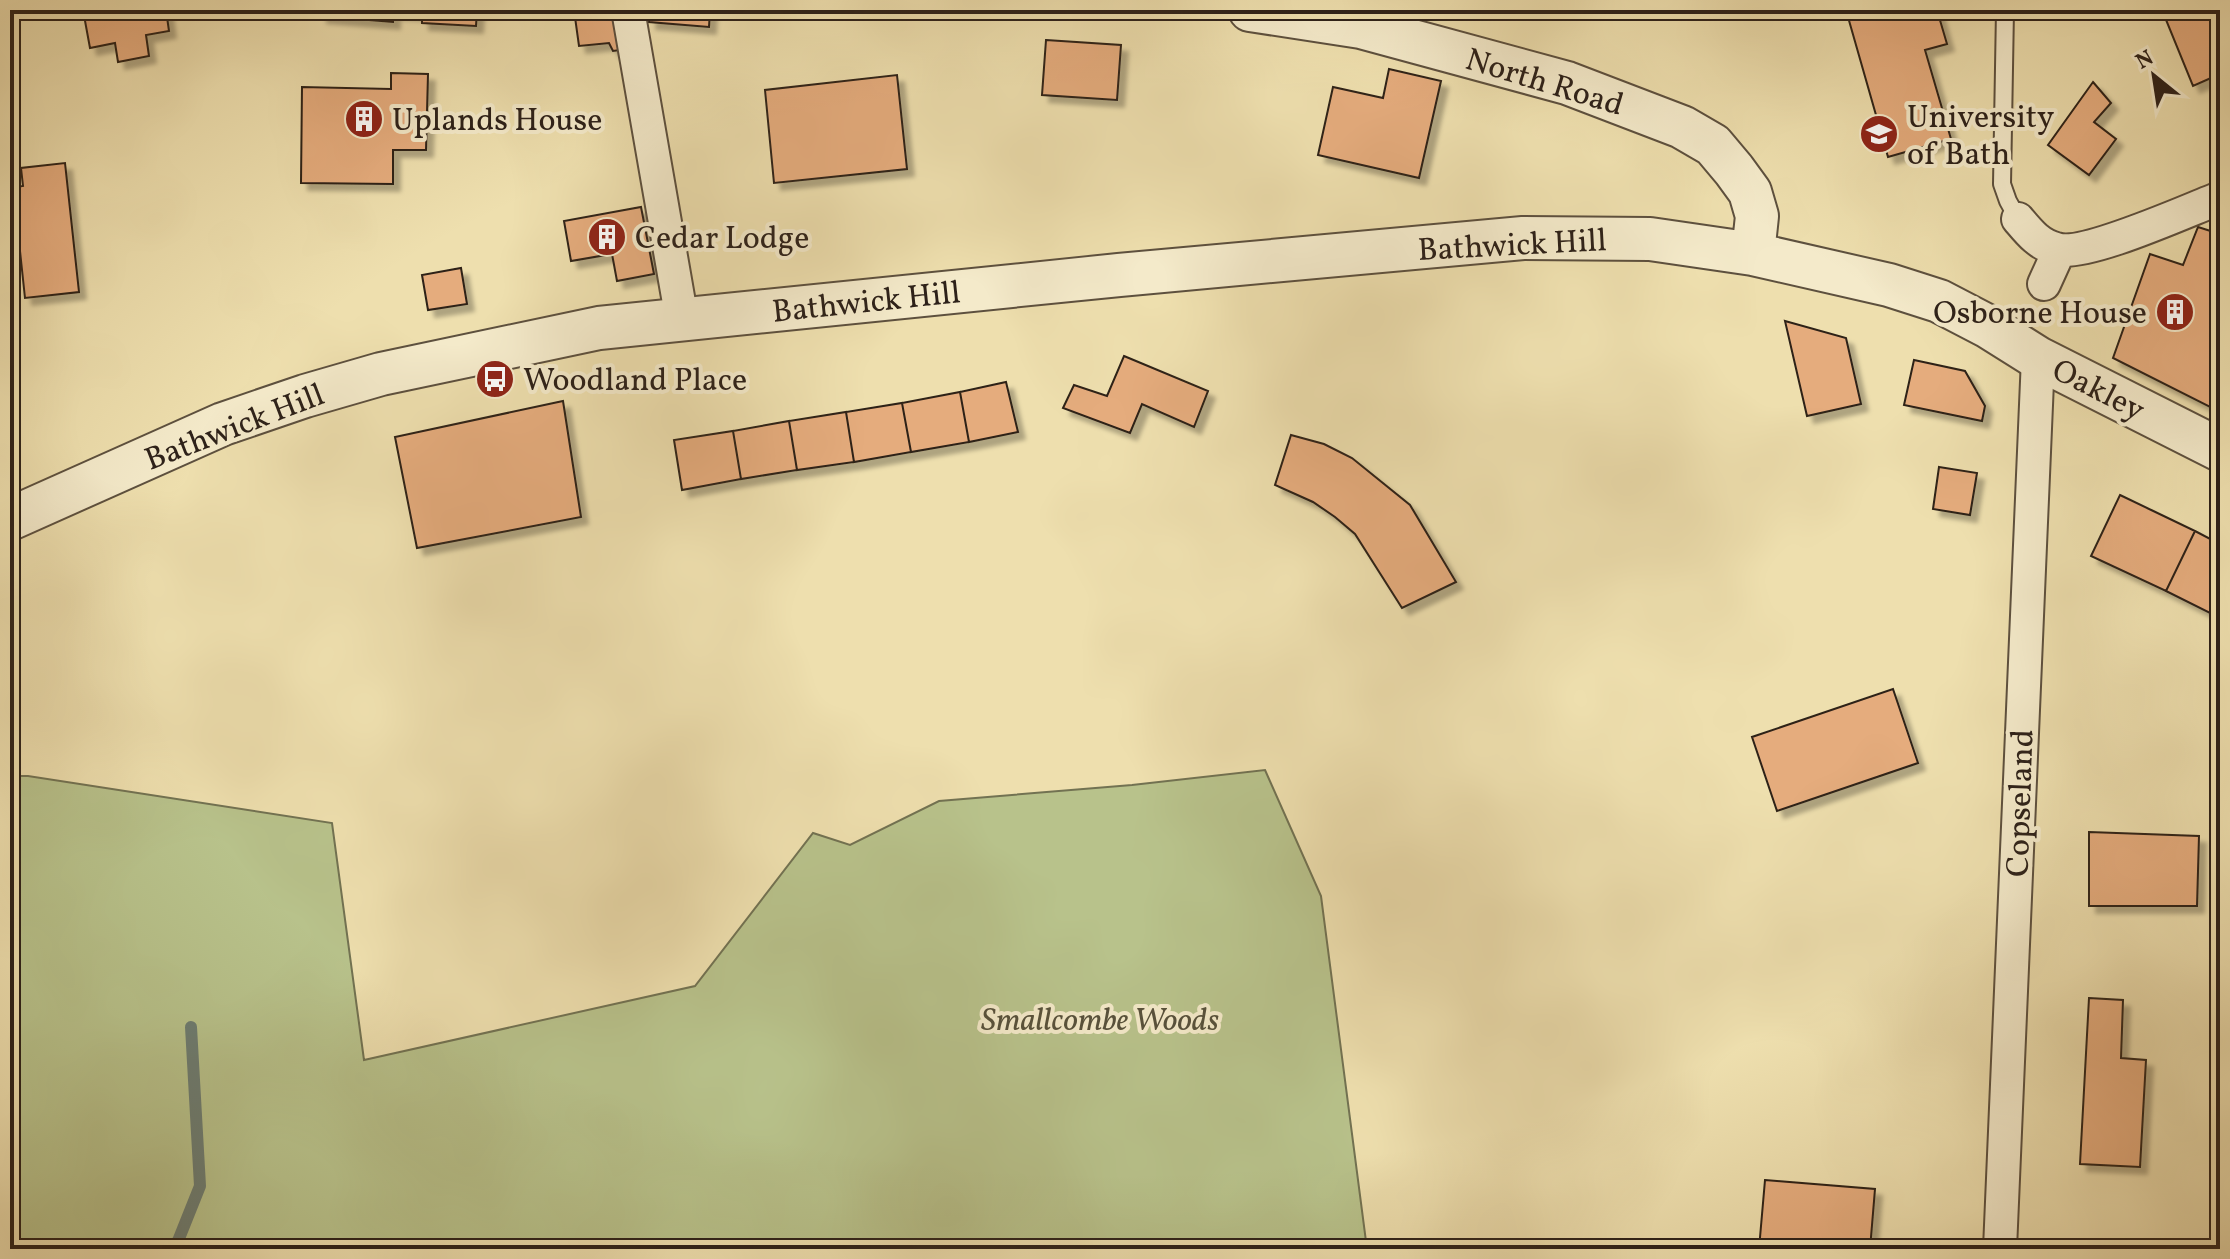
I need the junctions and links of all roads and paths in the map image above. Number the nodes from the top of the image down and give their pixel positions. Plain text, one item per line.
1 (628, 10) edge
2 (1250, 10) edge
3 (2005, 10) edge
4 (2220, 198) edge
5 (2018, 219) joint
6 (2059, 251) junction
7 (1753, 254) junction
8 (2044, 284) dead end
9 (682, 320) junction
10 (2038, 358) junction
11 (2220, 450) edge
12 (10, 519) edge
13 (2000, 1249) edge

1 - 9 street
2 - 7 street, North Road
3 - 5 lane
4 - 6 street
5 - 6 street
6 - 8 street
7 - 9 street, Bathwick Hill
7 - 10 street, Oakley
9 - 12 street, Bathwick Hill
10 - 11 street, Oakley
10 - 13 street, Copseland

